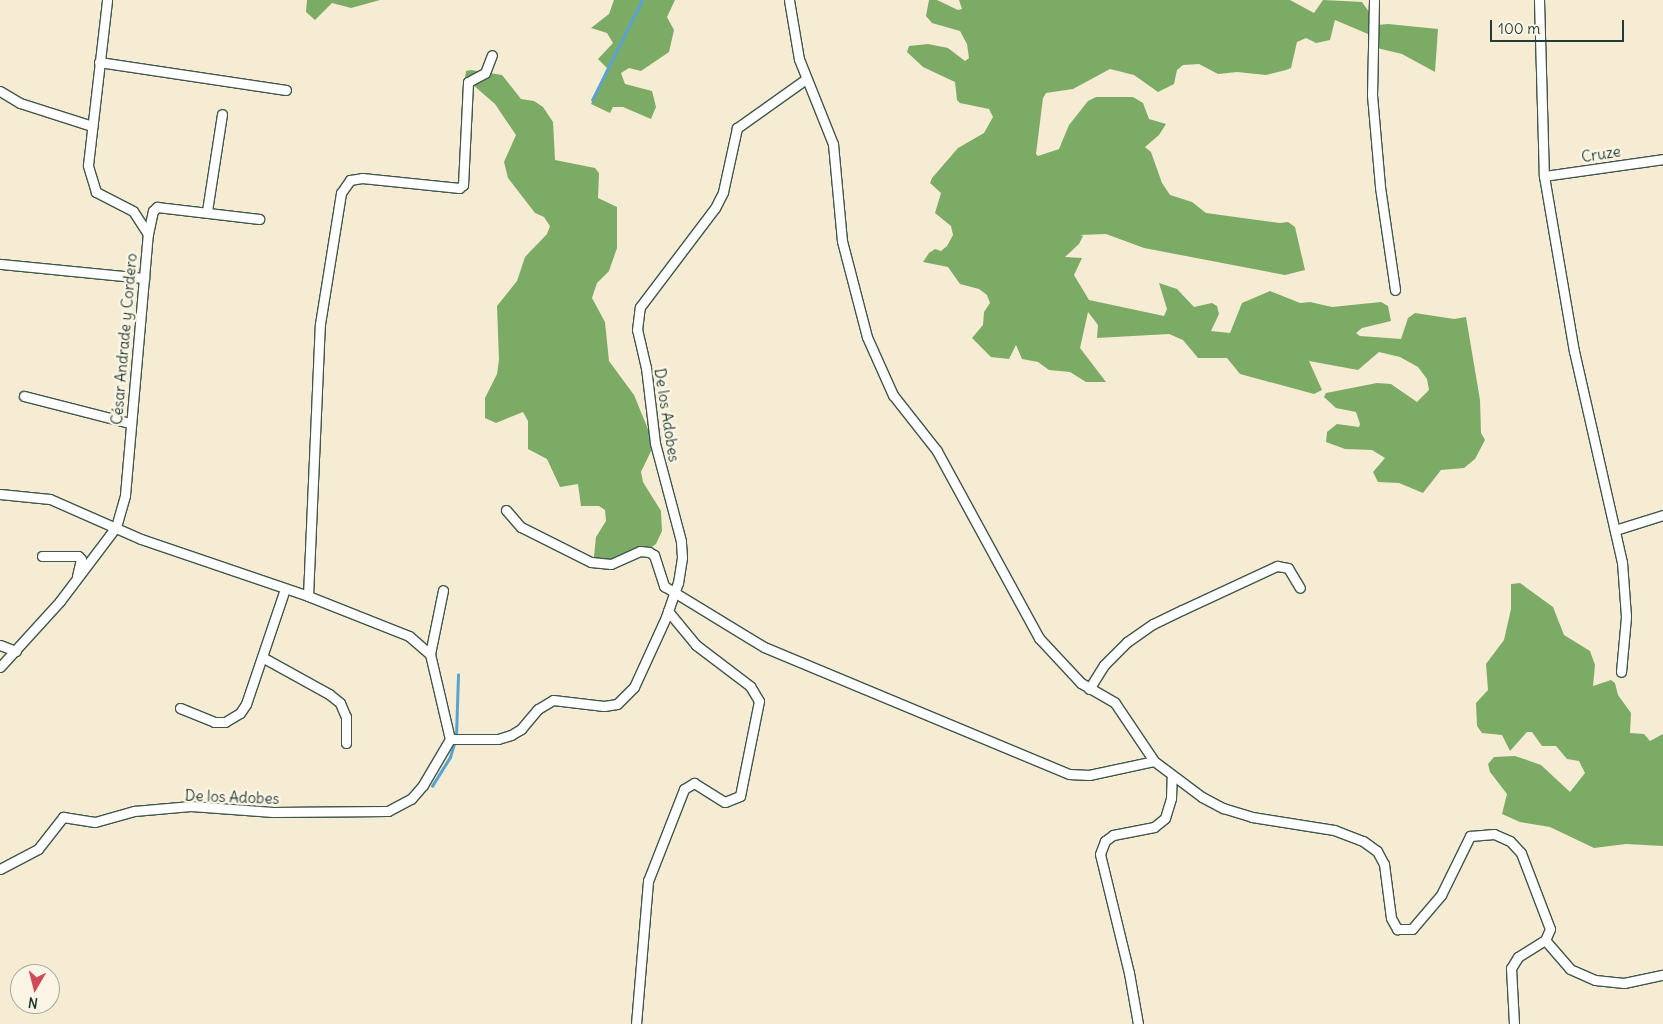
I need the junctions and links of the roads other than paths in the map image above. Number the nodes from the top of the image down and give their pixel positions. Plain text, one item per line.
1 (107, 0) edge
2 (789, 0) edge
3 (1374, 0) edge
4 (1538, 0) edge
5 (492, 55) dead end
6 (99, 62) junction
7 (806, 79) junction
8 (286, 90) dead end
9 (0, 91) edge
10 (222, 114) dead end
11 (92, 126) junction
12 (1663, 159) edge
13 (1544, 176) junction
14 (207, 211) junction
15 (259, 219) dead end
16 (148, 234) junction
17 (0, 264) edge
18 (144, 278) junction
19 (1395, 290) dead end
20 (24, 396) dead end
21 (130, 423) junction
22 (0, 494) edge
23 (506, 510) dead end
24 (1663, 515) edge
25 (116, 528) junction
26 (1615, 530) junction
27 (42, 556) dead end
28 (75, 582) junction
29 (1300, 588) dead end
30 (285, 589) junction
31 (443, 590) dead end
32 (675, 592) junction
33 (308, 596) junction
34 (668, 611) junction
35 (0, 645) edge
36 (16, 651) junction
37 (430, 654) junction
38 (262, 657) junction
39 (0, 667) edge
40 (1621, 672) dead end
41 (1089, 689) junction
42 (180, 708) dead end
43 (452, 739) junction
44 (346, 743) dead end
45 (1154, 761) junction
46 (1172, 775) junction
47 (0, 869) edge
48 (1545, 940) junction
49 (1663, 975) edge
50 (636, 1024) edge
51 (1138, 1024) edge
52 (1514, 1024) edge

1 - 6 street, César Andrade y Cordero
2 - 7 street
3 - 19 street
4 - 13 street
5 - 33 street
6 - 8 street
6 - 11 street, César Andrade y Cordero
7 - 32 street, De los Adobes
7 - 41 street
9 - 11 street
10 - 14 street
11 - 16 street, César Andrade y Cordero
12 - 13 street, Cruze
13 - 26 street
14 - 15 street
14 - 16 street
16 - 18 street, César Andrade y Cordero
17 - 18 street
18 - 21 street, César Andrade y Cordero
20 - 21 street
21 - 25 street, César Andrade y Cordero
22 - 25 street
23 - 32 street
24 - 26 street
25 - 28 street, César Andrade y Cordero
25 - 30 street
26 - 40 street
27 - 28 street
28 - 36 street, César Andrade y Cordero
29 - 41 street
30 - 33 street
30 - 38 street
31 - 37 street
32 - 34 street, De los Adobes
32 - 45 street
33 - 37 street
34 - 43 street, De los Adobes
34 - 50 street
35 - 36 street
36 - 39 street, César Andrade y Cordero
37 - 43 street
38 - 42 street
38 - 44 street
41 - 45 street
43 - 47 street, De los Adobes
45 - 46 street
46 - 48 street
46 - 51 street
48 - 49 street
48 - 52 street

